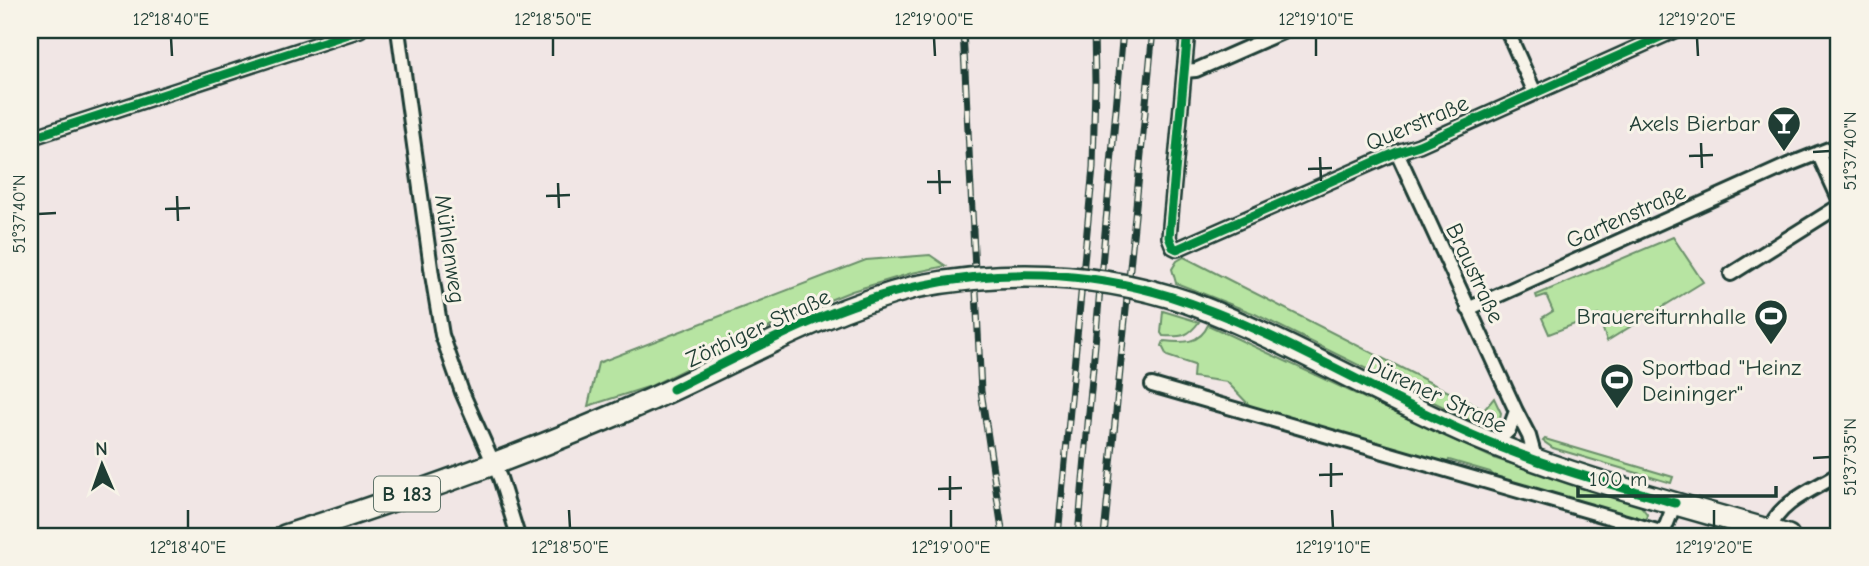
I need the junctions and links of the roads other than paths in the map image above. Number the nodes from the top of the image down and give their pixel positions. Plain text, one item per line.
1 (360, 30) edge
2 (398, 30) edge
3 (1188, 30) edge
4 (1287, 30) edge
5 (1507, 30) edge
6 (1675, 30) edge
7 (1184, 71) junction
8 (1535, 93) junction
9 (30, 138) edge
10 (1839, 145) edge
11 (1397, 152) junction
12 (1818, 153) junction
13 (1839, 200) edge
14 (1839, 206) edge
15 (1731, 274) dead end
16 (1190, 303) joint
17 (1468, 309) junction
18 (1152, 385) dead end
19 (1516, 411) junction
20 (1494, 444) junction
21 (1536, 461) junction
22 (494, 465) junction
23 (1839, 474) edge
24 (1675, 503) junction
25 (1779, 533) edge
26 (1663, 535) edge
27 (285, 536) edge
28 (518, 536) edge

1 - 9 street
2 - 22 street, Mühlenweg
3 - 7 street
4 - 7 street
5 - 8 street
6 - 8 street, Querstraße
7 - 11 street, Querstraße
8 - 11 street, Querstraße
10 - 12 street, Gartenstraße
11 - 17 street, Braustraße
12 - 13 street
12 - 17 street, Gartenstraße
14 - 15 street
16 - 20 main road, Dürener Straße / B 183
16 - 22 main road, Zörbiger Straße / B 183, bridge
17 - 19 street, Braustraße
18 - 26 street
19 - 20 street
19 - 21 street, Braustraße
20 - 21 main road, Dürener Straße / B 183
21 - 24 main road, Dürener Straße / B 183
22 - 27 main road, Zörbiger Straße / B 183
22 - 28 street, Mühlenweg
23 - 25 street
24 - 25 main road, Dürener Straße / B 183
24 - 26 street

